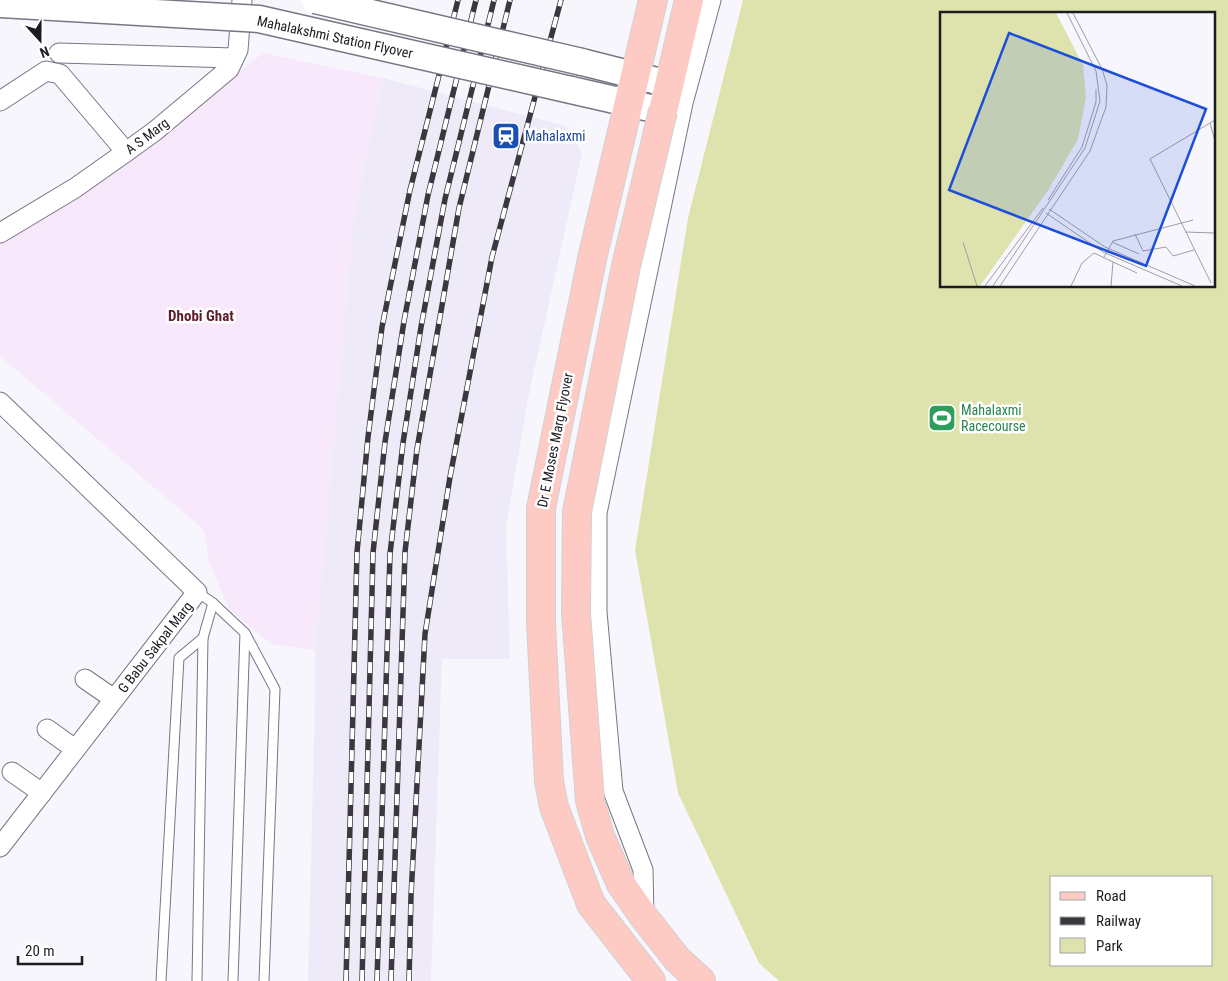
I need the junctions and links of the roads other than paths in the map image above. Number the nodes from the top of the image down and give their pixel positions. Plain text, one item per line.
1 (242, 0) edge
2 (315, 0) edge
3 (653, 0) edge
4 (689, 0) edge
5 (711, 0) edge
6 (0, 4) edge
7 (59, 52) dead end
8 (234, 58) junction
9 (635, 75) junction
10 (670, 84) junction
11 (0, 101) edge
12 (629, 103) junction
13 (663, 111) junction
14 (126, 152) junction
15 (0, 233) edge
16 (0, 402) edge
17 (198, 592) junction
18 (213, 603) junction
19 (245, 633) junction
20 (203, 638) junction
21 (85, 679) dead end
22 (114, 699) junction
23 (47, 729) dead end
24 (76, 749) junction
25 (12, 772) dead end
26 (42, 793) junction
27 (0, 847) edge
28 (644, 917) junction
29 (161, 981) edge
30 (197, 981) edge
31 (232, 981) edge
32 (264, 981) edge
33 (651, 981) edge
34 (701, 981) edge

1 - 8 street, A S Marg
2 - 9 main road, bridge
3 - 9 main road, Dr E Moses Marg Flyover
4 - 10 main road
5 - 28 street
6 - 12 main road, Mahalakshmi Station Flyover, bridge
7 - 8 street
8 - 14 street, A S Marg
9 - 10 main road
9 - 12 main road, Dr E Moses Marg Flyover
10 - 13 main road
11 - 14 street
12 - 13 main road, Mahalakshmi Station Flyover
12 - 33 main road, Dr E Moses Marg Flyover
13 - 28 main road, bridge
14 - 15 street, A S Marg
16 - 17 street, G Babu Sakpal Marg
17 - 18 lane
17 - 22 street, G Babu Sakpal Marg
18 - 19 lane
18 - 20 lane
19 - 31 lane
19 - 32 lane
20 - 29 lane
20 - 30 lane
21 - 22 street
22 - 24 street, G Babu Sakpal Marg
23 - 24 street
24 - 26 street, G Babu Sakpal Marg
25 - 26 street
26 - 27 street, G Babu Sakpal Marg
28 - 34 main road

